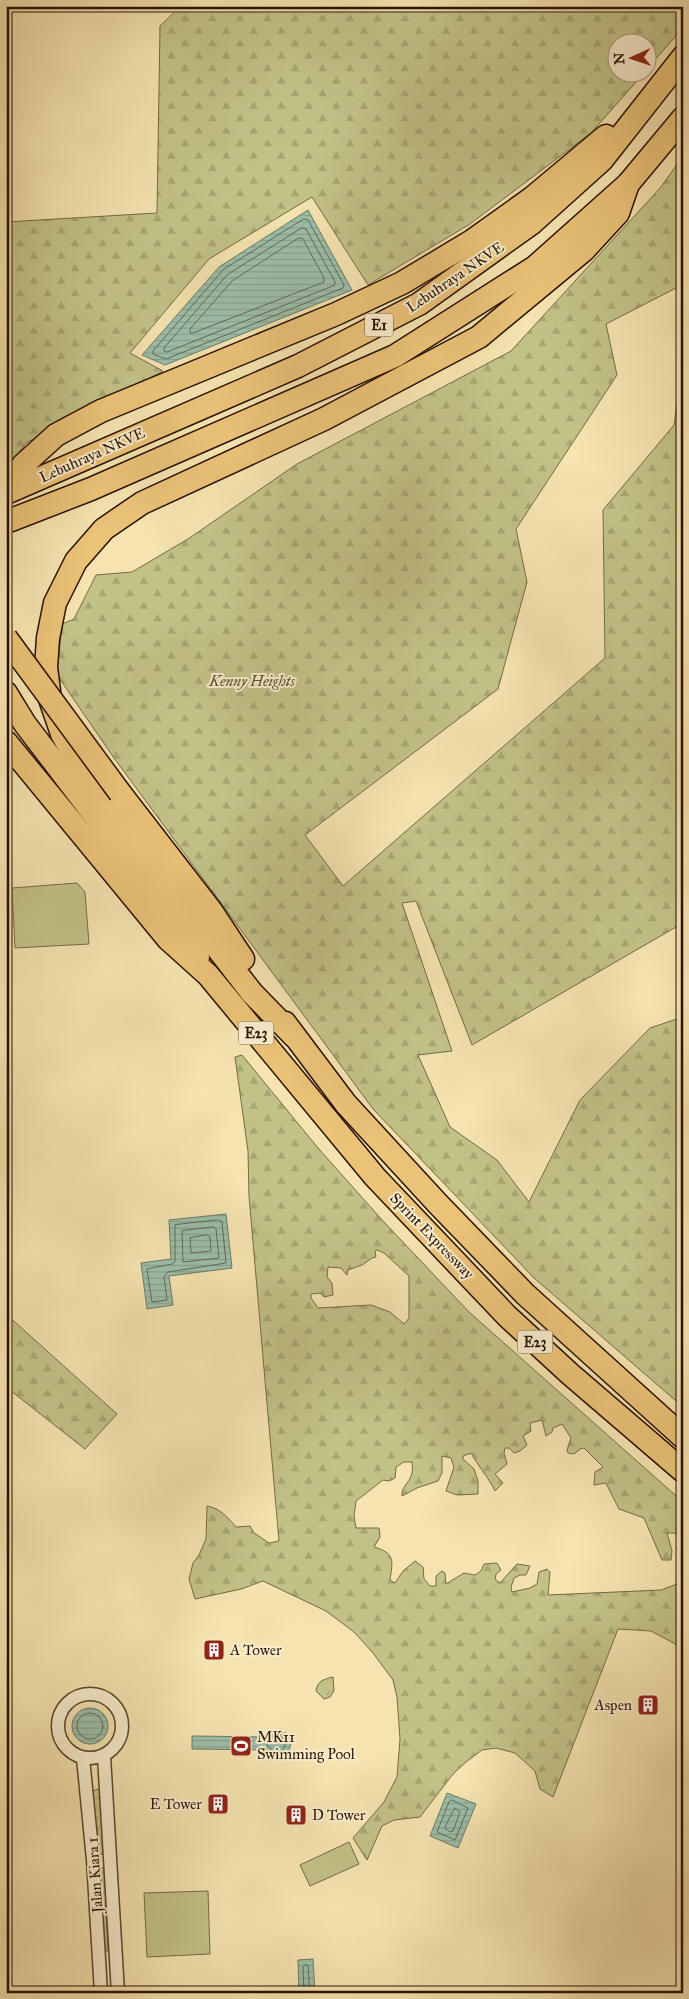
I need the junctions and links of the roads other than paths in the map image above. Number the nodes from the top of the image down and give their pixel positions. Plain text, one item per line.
1 (683, 57) edge
2 (683, 118) edge
3 (629, 124) junction
4 (628, 184) junction
5 (6, 492) edge
6 (6, 522) edge
7 (6, 638) edge
8 (6, 693) edge
9 (6, 742) edge
10 (208, 975) junction
11 (294, 1036) junction
12 (683, 1437) edge
13 (683, 1471) edge
14 (104, 1756) junction
15 (83, 1758) junction
16 (101, 1993) edge
17 (118, 1993) edge

1 - 3 highway, Lebuhraya NKVE / E1
2 - 4 highway, Lebuhraya NKVE / E1
3 - 5 highway, Lebuhraya NKVE / E1
3 - 5 highway
4 - 6 highway, Lebuhraya NKVE / E1
4 - 11 highway
7 - 11 highway, bridge
8 - 10 highway
9 - 10 highway
10 - 13 highway, Sprint Expressway / E23
11 - 12 highway, Sprint Expressway / E23
14 - 15 street
14 - 15 street
14 - 17 street, Jalan Kiara 1
15 - 16 street, Jalan Kiara 1

